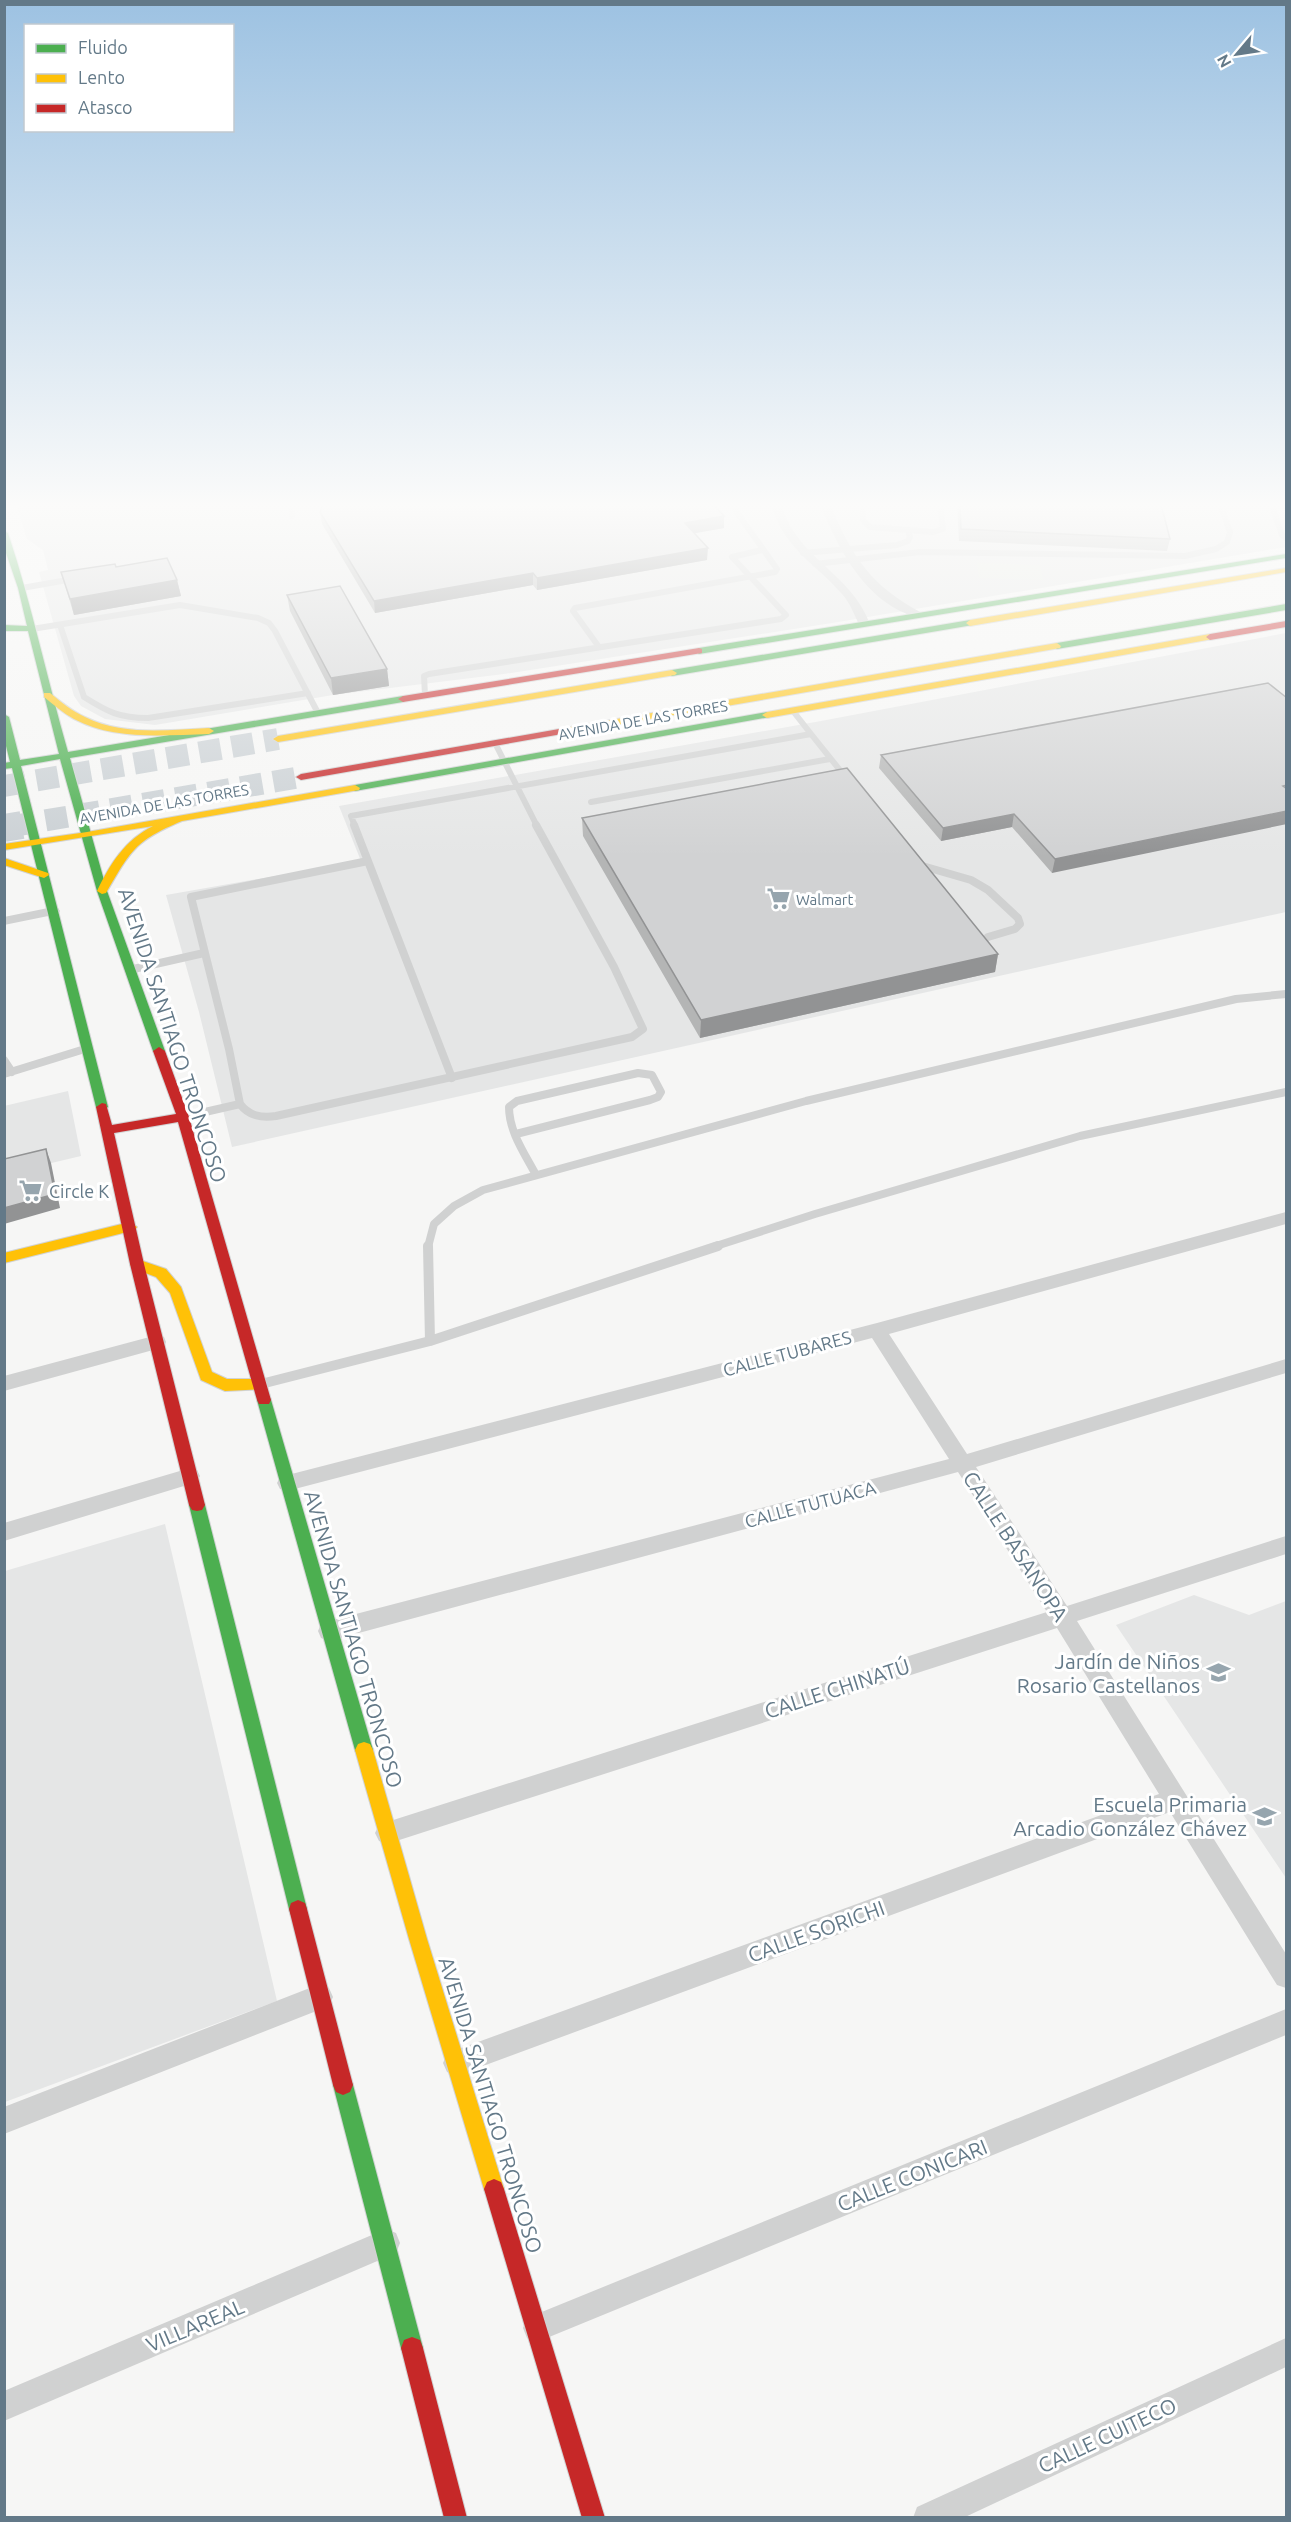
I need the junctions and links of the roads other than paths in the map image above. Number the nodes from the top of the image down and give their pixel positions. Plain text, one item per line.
1 (30, 622) edge
2 (80, 622) edge
3 (266, 622) edge
4 (581, 622) edge
5 (756, 622) edge
6 (878, 622) edge
7 (978, 622) edge
8 (1201, 622) edge
9 (864, 624) joint
10 (1287, 624) edge
11 (60, 625) junction
12 (4, 628) edge
13 (32, 629) junction
14 (599, 648) junction
15 (905, 690) junction
16 (308, 693) junction
17 (47, 694) junction
18 (425, 695) junction
19 (749, 699) junction
20 (793, 711) junction
21 (318, 713) junction
22 (588, 727) junction
23 (5, 728) edge
24 (216, 731) junction
25 (811, 734) junction
26 (278, 739) tunnel mouth
27 (495, 743) junction
28 (63, 757) junction
29 (830, 759) junction
30 (503, 761) junction
31 (10, 765) edge
32 (301, 777) tunnel mouth
33 (851, 785) edge
34 (515, 786) junction
35 (591, 802) dead end
36 (186, 816) junction
37 (87, 835) junction
38 (36, 842) junction
39 (4, 847) edge
40 (911, 860) edge
41 (4, 861) edge
42 (368, 861) junction
43 (44, 875) junction
44 (102, 891) junction
45 (54, 911) junction
46 (4, 921) edge
47 (988, 937) edge
48 (204, 953) junction
49 (129, 970) junction
50 (1287, 994) edge
51 (88, 1048) junction
52 (4, 1060) edge
53 (8, 1073) edge
54 (452, 1078) junction
55 (1287, 1092) edge
56 (240, 1104) junction
57 (183, 1117) junction
58 (108, 1130) junction
59 (516, 1134) junction
60 (536, 1175) junction
61 (1287, 1218) edge
62 (130, 1227) junction
63 (4, 1258) edge
64 (137, 1264) junction
65 (877, 1330) junction
66 (430, 1341) junction
67 (157, 1342) junction
68 (1287, 1366) edge
69 (4, 1384) edge
70 (259, 1385) junction
71 (963, 1463) junction
72 (190, 1476) junction
73 (287, 1483) junction
74 (4, 1532) edge
75 (1287, 1545) edge
76 (1062, 1617) junction
77 (329, 1630) junction
78 (1175, 1799) junction
79 (387, 1833) junction
80 (1287, 1976) edge
81 (320, 1997) junction
82 (1287, 2022) edge
83 (456, 2063) junction
84 (4, 2121) edge
85 (386, 2243) junction
86 (537, 2328) junction
87 (1287, 2352) edge
88 (4, 2406) edge
89 (456, 2517) edge
90 (594, 2517) edge
91 (928, 2517) edge

1 - 13 main road
2 - 11 lane
3 - 16 lane
4 - 14 lane
5 - 14 lane
6 - 9 main road
7 - 26 main road
8 - 19 main road, AVENIDA DE LAS TORRES
9 - 18 main road
10 - 15 main road, AVENIDA DE LAS TORRES
11 - 13 lane
11 - 16 lane
12 - 13 main road
13 - 17 main road
14 - 18 lane
15 - 19 main road
15 - 20 main road, AVENIDA DE LAS TORRES
16 - 21 lane
17 - 24 main road
17 - 28 main road
18 - 21 main road
19 - 22 main road, AVENIDA DE LAS TORRES
20 - 25 lane
20 - 30 main road, AVENIDA DE LAS TORRES
21 - 24 main road
22 - 27 main road, AVENIDA DE LAS TORRES
22 - 30 main road
23 - 31 main road
24 - 28 main road
25 - 29 lane
25 - 34 lane
27 - 30 lane
27 - 32 main road, AVENIDA DE LAS TORRES
28 - 31 main road
28 - 37 main road, AVENIDA SANTIAGO TRONCOSO
29 - 33 lane
29 - 35 lane
30 - 34 lane
30 - 36 main road, AVENIDA DE LAS TORRES
31 - 38 main road
34 - 42 lane
34 - 54 lane
36 - 37 main road, AVENIDA DE LAS TORRES
36 - 44 main road
37 - 38 main road, AVENIDA DE LAS TORRES
37 - 44 main road, AVENIDA SANTIAGO TRONCOSO
38 - 39 main road, AVENIDA DE LAS TORRES
38 - 43 main road
40 - 47 lane
41 - 43 main road
42 - 48 lane
42 - 54 lane
43 - 45 main road
44 - 49 main road, AVENIDA SANTIAGO TRONCOSO
45 - 46 street
45 - 51 main road
48 - 49 lane
48 - 56 lane
49 - 57 main road, AVENIDA SANTIAGO TRONCOSO
50 - 60 lane
51 - 53 lane
51 - 58 main road
52 - 53 lane
54 - 56 lane
55 - 66 lane
56 - 57 lane
57 - 58 main road
57 - 70 main road, AVENIDA SANTIAGO TRONCOSO
58 - 62 main road
59 - 59 lane
59 - 60 lane
60 - 66 lane
61 - 65 street, CALLE TUBARES
62 - 63 main road
62 - 64 main road
64 - 67 main road
64 - 70 main road
65 - 71 street, CALLE BASANOPA
65 - 73 street, CALLE TUBARES
66 - 70 lane
67 - 69 street
67 - 72 main road
68 - 71 street, CALLE TUTUACA
70 - 73 main road, AVENIDA SANTIAGO TRONCOSO
71 - 76 street, CALLE BASANOPA
71 - 77 street, CALLE TUTUACA
72 - 74 street
72 - 81 main road
73 - 77 main road, AVENIDA SANTIAGO TRONCOSO
75 - 76 street, CALLE CHINATÚ
76 - 78 street, CALLE BASANOPA
76 - 79 street, CALLE CHINATÚ
77 - 79 main road, AVENIDA SANTIAGO TRONCOSO
78 - 80 street, CALLE BASANOPA
78 - 83 street, CALLE SORICHI
79 - 83 main road, AVENIDA SANTIAGO TRONCOSO
81 - 84 street
81 - 85 main road
82 - 86 street, CALLE CONICARI
83 - 86 main road, AVENIDA SANTIAGO TRONCOSO
85 - 88 street, VILLAREAL
85 - 89 main road
86 - 90 main road, AVENIDA SANTIAGO TRONCOSO
87 - 91 street, CALLE CUITECO

